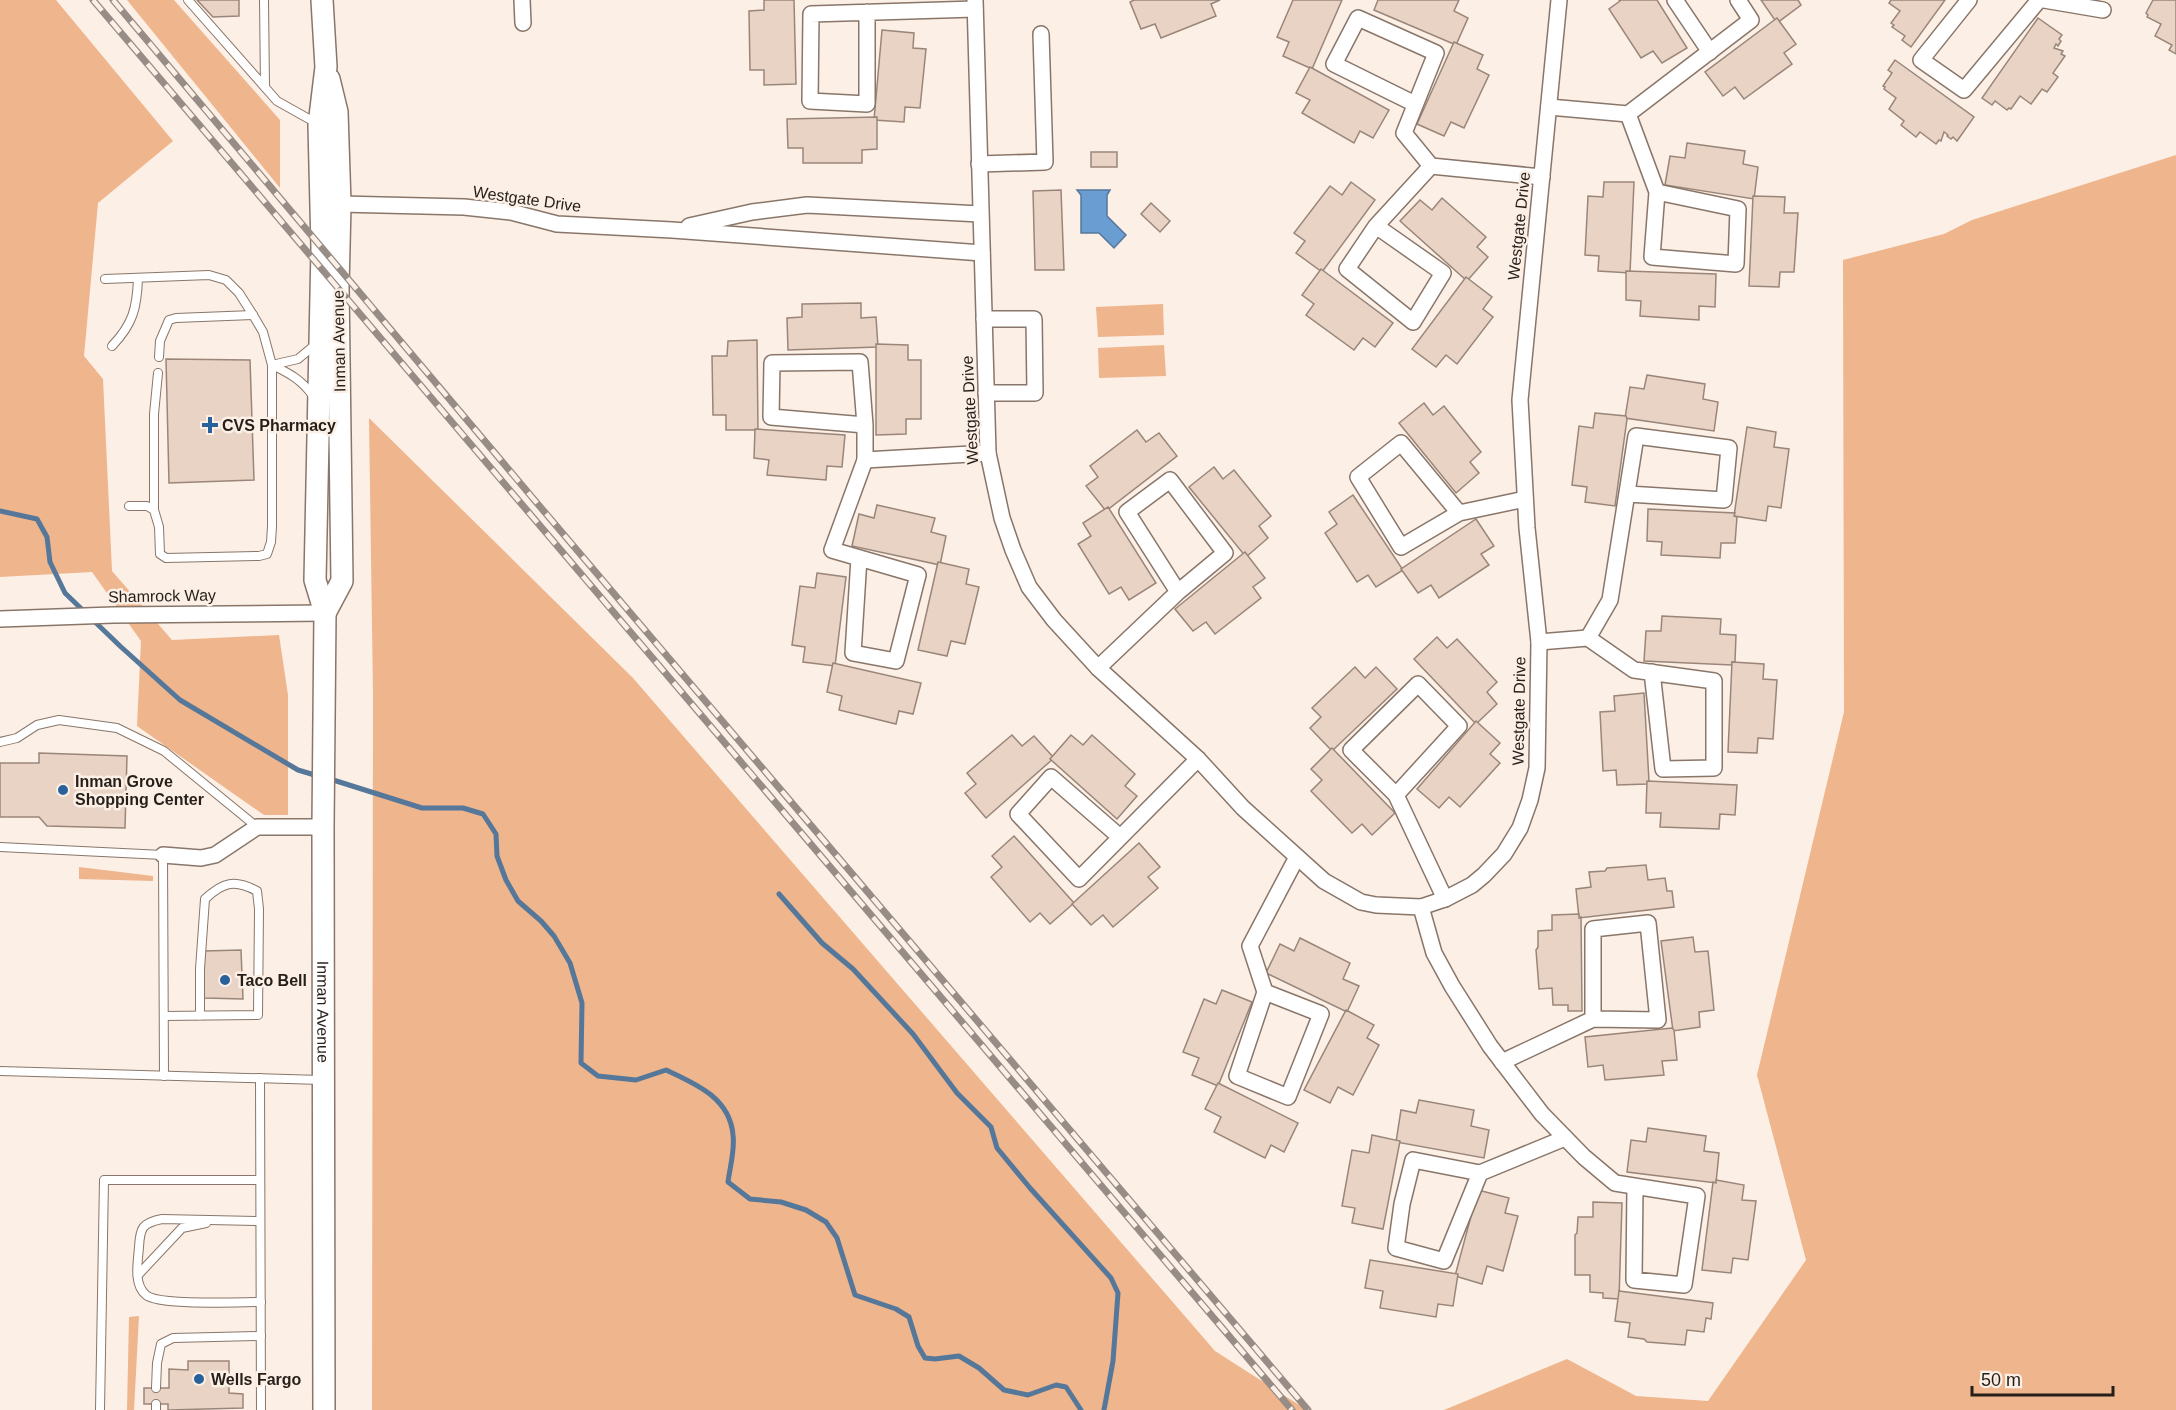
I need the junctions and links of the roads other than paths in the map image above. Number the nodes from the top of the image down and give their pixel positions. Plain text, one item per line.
1 (188, 0) edge
2 (264, 0) edge
3 (322, 0) edge
4 (522, 0) edge
5 (1559, 0) edge
6 (1676, 0) edge
7 (1738, 0) edge
8 (1969, 0) edge
9 (2039, 0) edge
10 (2044, 0) edge
11 (975, 4) edge
12 (2103, 10) edge
13 (867, 12) junction
14 (523, 23) dead end
15 (1041, 34) dead end
16 (1710, 52) junction
17 (326, 66) junction
18 (265, 87) junction
19 (1415, 104) junction
20 (1549, 108) junction
21 (1628, 114) junction
22 (319, 125) junction
23 (979, 164) junction
24 (1431, 166) junction
25 (1542, 177) junction
26 (1657, 192) junction
27 (340, 204) junction
28 (980, 214) junction
29 (1376, 226) junction
30 (672, 230) junction
31 (982, 253) junction
32 (138, 278) junction
33 (105, 279) dead end
34 (254, 315) junction
35 (984, 319) junction
36 (319, 340) junction
37 (112, 346) dead end
38 (159, 357) dead end
39 (272, 365) junction
40 (158, 373) dead end
41 (986, 393) junction
42 (318, 403) junction
43 (865, 425) junction
44 (988, 453) junction
45 (865, 460) junction
46 (1628, 494) junction
47 (1525, 499) junction
48 (129, 506) dead end
49 (154, 510) junction
50 (1459, 513) junction
51 (859, 558) junction
52 (1178, 592) junction
53 (325, 613) junction
54 (0, 619) edge
55 (1588, 638) junction
56 (1539, 642) junction
57 (1098, 668) junction
58 (1652, 672) junction
59 (0, 742) edge
60 (1198, 759) junction
61 (1396, 795) junction
62 (257, 827) junction
63 (323, 827) junction
64 (1120, 837) junction
65 (0, 847) edge
66 (163, 855) junction
67 (1297, 857) junction
68 (1445, 899) junction
69 (1421, 907) junction
70 (1265, 992) junction
71 (164, 1016) junction
72 (200, 1016) junction
73 (1593, 1019) junction
74 (1502, 1062) junction
75 (0, 1071) edge
76 (165, 1076) junction
77 (260, 1078) junction
78 (323, 1080) junction
79 (1565, 1138) junction
80 (1479, 1173) junction
81 (260, 1180) junction
82 (1635, 1186) junction
83 (219, 1220) junction
84 (260, 1221) junction
85 (138, 1275) junction
86 (261, 1302) junction
87 (261, 1336) junction
88 (156, 1388) dead end
89 (100, 1410) edge
90 (261, 1410) edge
91 (324, 1410) edge

1 - 18 lane
2 - 18 lane
3 - 17 main road, Inman Avenue
4 - 14 street
5 - 20 street, Westgate Drive
6 - 16 street
7 - 16 street
8 - 9 street
10 - 12 street
11 - 13 street
11 - 23 street, Westgate Drive
13 - 13 street
15 - 23 street
16 - 21 street
17 - 22 main road, Inman Avenue
17 - 27 main road, Inman Avenue
18 - 22 lane
19 - 19 street
19 - 24 street
20 - 21 street
20 - 25 street, Westgate Drive
21 - 26 street
22 - 36 main road, Inman Avenue
23 - 28 street, Westgate Drive
24 - 25 street
24 - 29 street
25 - 47 street, Westgate Drive
26 - 26 street
27 - 30 street, Westgate Drive
27 - 53 main road, Inman Avenue
28 - 30 street, Westgate Drive
28 - 31 street, Westgate Drive
29 - 29 street
30 - 31 street, Westgate Drive
31 - 35 street, Westgate Drive
32 - 33 lane
32 - 34 lane
32 - 37 lane
34 - 38 lane
34 - 39 lane
35 - 41 street, Westgate Drive
35 - 41 street
36 - 39 lane
36 - 42 main road, Inman Avenue
39 - 42 lane
39 - 49 lane
40 - 49 lane
41 - 44 street, Westgate Drive
42 - 53 main road, Inman Avenue
43 - 43 street
43 - 45 street
44 - 45 street
44 - 57 street, Westgate Drive
45 - 51 street
46 - 46 street
46 - 55 street
47 - 50 street
47 - 56 street, Westgate Drive
48 - 49 lane
50 - 50 street
51 - 51 street
52 - 52 street
52 - 57 street
53 - 54 street, Shamrock Way
53 - 63 main road, Inman Avenue
55 - 56 street
55 - 58 street
56 - 68 street, Westgate Drive
57 - 60 street, Westgate Drive
58 - 58 street
59 - 62 lane
60 - 64 street
60 - 67 street, Westgate Drive
61 - 61 street
61 - 68 street
62 - 63 street
62 - 66 street
63 - 78 main road, Inman Avenue
64 - 64 street
65 - 66 lane
66 - 71 lane
67 - 69 street, Westgate Drive
67 - 70 street
68 - 69 street, Westgate Drive
69 - 74 street
70 - 70 street
71 - 72 lane
71 - 76 lane
72 - 72 lane
73 - 73 street
73 - 74 street
74 - 79 street
75 - 76 lane
76 - 77 lane
77 - 78 lane
77 - 81 lane
78 - 91 main road, Inman Avenue
79 - 80 street
79 - 82 street
80 - 80 street
81 - 84 lane
81 - 89 lane
82 - 82 street
83 - 84 lane
83 - 85 lane
83 - 85 lane
84 - 86 lane
85 - 86 lane
86 - 87 lane
87 - 88 lane
87 - 90 lane

